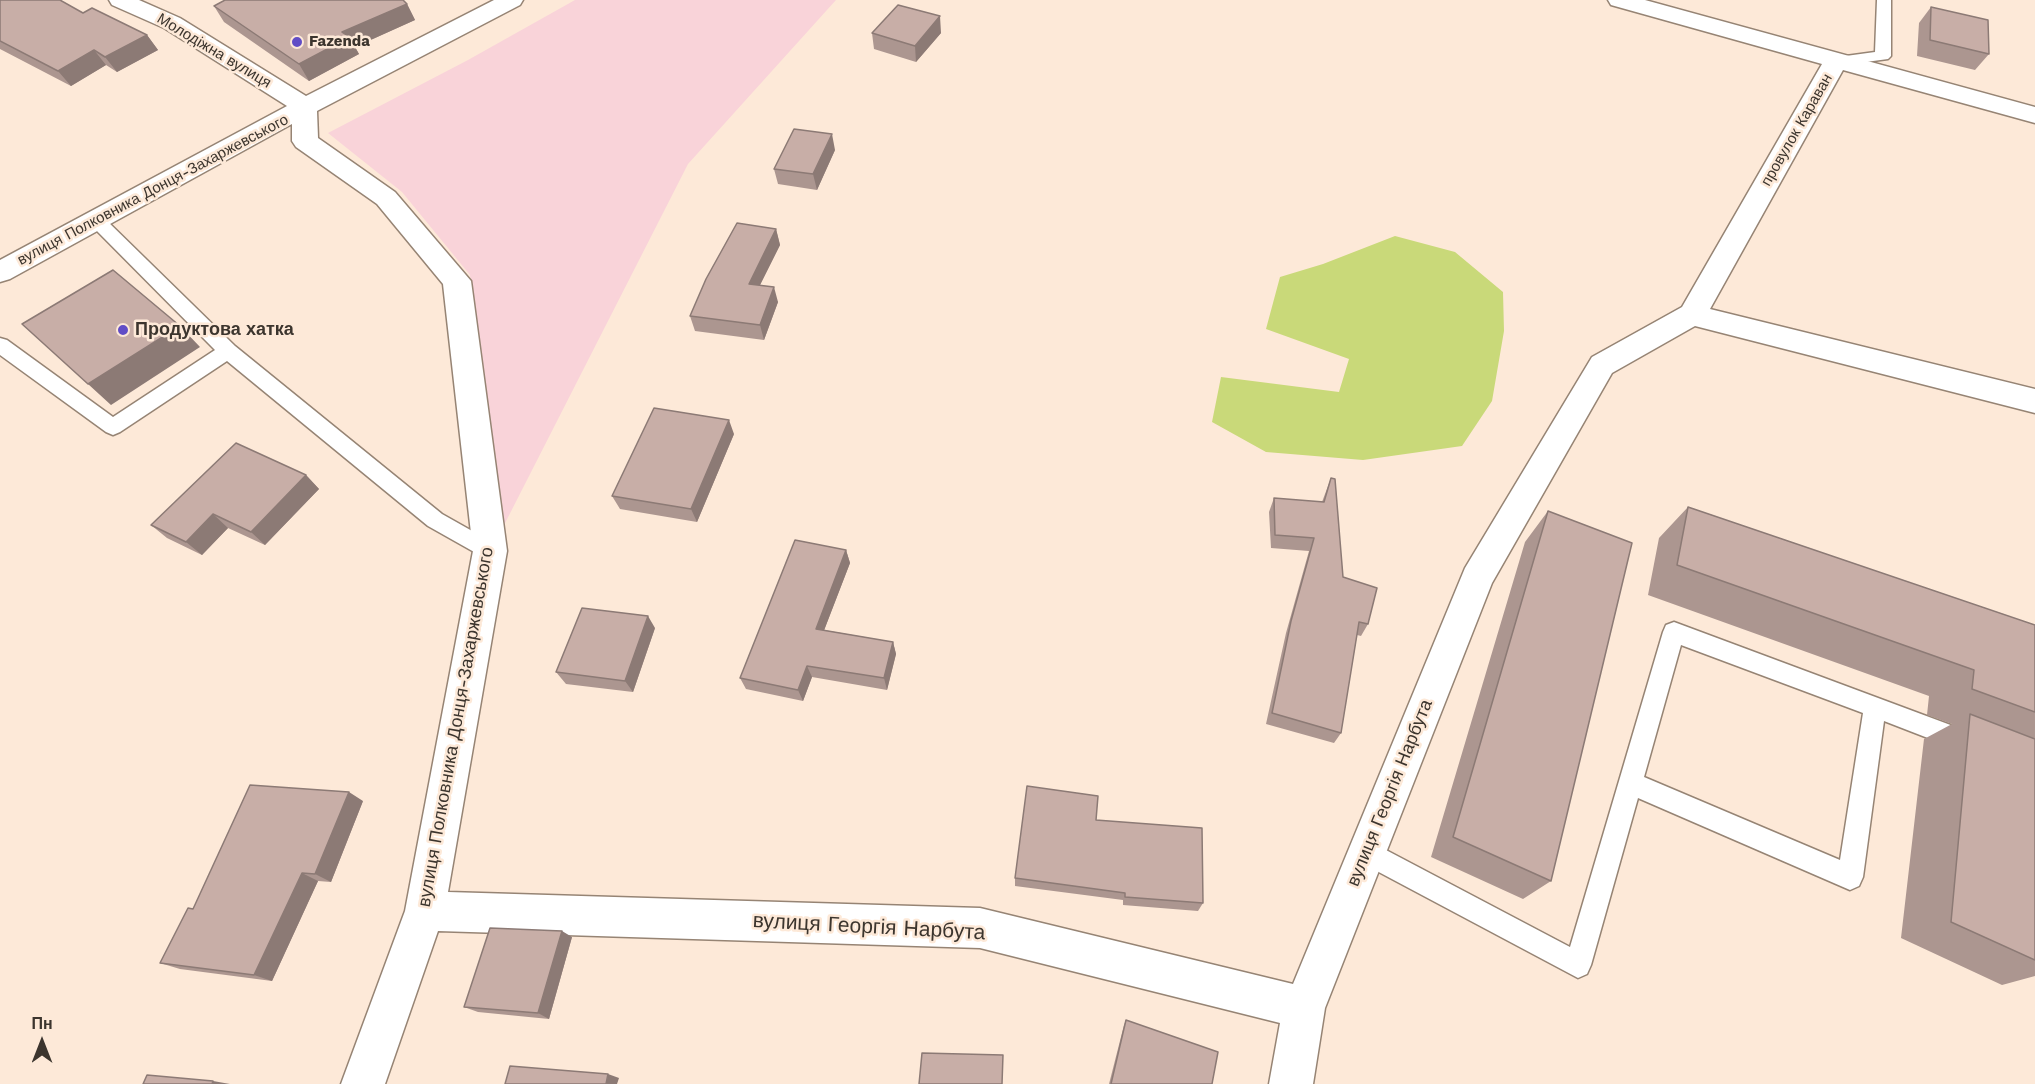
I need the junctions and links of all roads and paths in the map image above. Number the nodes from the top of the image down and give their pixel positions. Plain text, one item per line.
1 (120, 0) edge
2 (512, 0) edge
3 (1619, 0) edge
4 (1884, 0) edge
5 (1836, 61) junction
6 (305, 107) junction
7 (2035, 115) edge
8 (97, 221) junction
9 (0, 272) edge
10 (1692, 315) junction
11 (0, 345) edge
12 (228, 351) junction
13 (2035, 401) edge
14 (490, 551) junction
15 (1875, 707) junction
16 (1980, 748) edge
17 (1630, 783) junction
18 (1366, 852) junction
19 (425, 911) junction
20 (1304, 1008) junction
21 (363, 1084) edge
22 (1291, 1084) edge

1 - 6 street, Молодіжна вулиця
2 - 6 street, вулиця Полковника Донця-Захаржевського
3 - 5 street
4 - 5 lane
5 - 7 street, провулок Караван
5 - 10 street, провулок Караван
6 - 8 street, вулиця Полковника Донця-Захаржевського
6 - 14 street, вулиця Полковника Донця-Захаржевського
8 - 9 street, вулиця Полковника Донця-Захаржевського
8 - 12 lane
10 - 13 street
10 - 18 street, вулиця Георгія Нарбута
11 - 12 lane
12 - 14 lane
14 - 19 street, вулиця Полковника Донця-Захаржевського
15 - 16 lane
15 - 17 lane
15 - 17 lane
17 - 18 lane
18 - 20 street, вулиця Георгія Нарбута
19 - 20 street, вулиця Георгія Нарбута
19 - 21 street, вулиця Полковника Донця-Захаржевського
20 - 22 street, вулиця Георгія Нарбута

